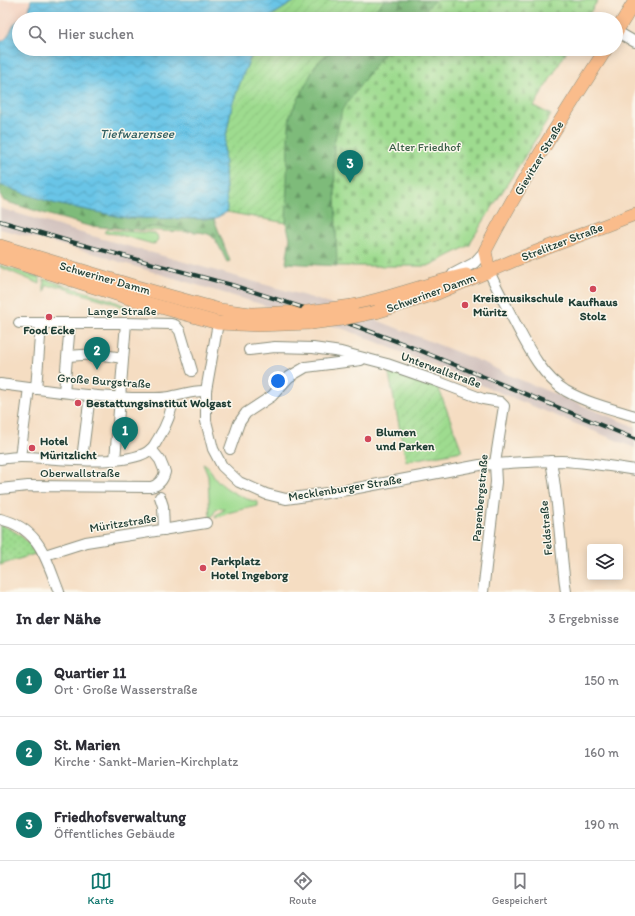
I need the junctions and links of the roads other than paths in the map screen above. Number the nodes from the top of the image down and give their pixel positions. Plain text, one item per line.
1 (635, 1) edge
2 (623, 21) edge
3 (623, 36) edge
4 (635, 42) edge
5 (602, 56) edge
6 (635, 214) edge
7 (0, 246) edge
8 (485, 251) junction
9 (0, 257) edge
10 (490, 271) junction
11 (442, 280) junction
12 (220, 310) junction
13 (19, 323) dead end
14 (126, 323) junction
15 (218, 323) junction
16 (41, 324) junction
17 (70, 324) junction
18 (249, 350) dead end
19 (68, 356) junction
20 (123, 358) junction
21 (367, 360) junction
22 (192, 371) dead end
23 (0, 384) edge
24 (33, 389) junction
25 (206, 391) junction
26 (64, 392) junction
27 (90, 395) junction
28 (120, 397) junction
29 (173, 397) junction
30 (504, 406) joint
31 (635, 416) edge
32 (151, 450) junction
33 (230, 450) dead end
34 (20, 456) junction
35 (0, 459) edge
36 (82, 459) junction
37 (115, 460) junction
38 (551, 461) junction
39 (495, 464) junction
40 (635, 470) edge
41 (0, 489) edge
42 (160, 497) dead end
43 (0, 519) edge
44 (206, 523) dead end
45 (164, 530) junction
46 (45, 555) junction
47 (59, 592) edge
48 (483, 592) edge
49 (566, 592) edge

1 - 2 main road
3 - 4 street
5 - 8 main road, Gievitzer Straße
6 - 10 main road, Strelitzer Straße
7 - 12 main road, Schweriner Damm
8 - 10 main road
8 - 11 street
9 - 15 main road, Schweriner Damm
10 - 11 main road, Schweriner Damm
10 - 15 main road, Schweriner Damm, bridge
10 - 31 street
11 - 12 main road, Schweriner Damm, bridge
12 - 15 main road, Mecklenburger Straße
13 - 16 street, Lange Straße
14 - 17 street, Lange Straße
14 - 20 street
14 - 22 street, Lange Straße
15 - 25 street, Mecklenburger Straße
16 - 17 street, Lange Straße
16 - 24 street
17 - 19 street
18 - 21 street, Unterwallstraße
19 - 20 street
19 - 26 street
20 - 28 street
21 - 30 street, Unterwallstraße
21 - 33 street, Unterwallstraße
23 - 24 street, Große Burgstraße
24 - 26 street, Große Burgstraße
24 - 34 street
25 - 29 street, Große Burgstraße
25 - 39 street, Mecklenburger Straße
26 - 27 street, Große Burgstraße
27 - 28 street, Große Burgstraße
27 - 36 street
28 - 29 street, Große Burgstraße
28 - 37 street
29 - 32 street
30 - 39 street, Papenbergstraße
32 - 37 street
32 - 41 street, Oberwallstraße
34 - 35 street
34 - 36 street
36 - 37 street
38 - 39 street, Mecklenburger Straße
38 - 40 street, Mecklenburger Straße
38 - 49 street, Feldstraße
39 - 48 street, Papenbergstraße
42 - 45 street
43 - 46 street
44 - 45 street, Müritzstraße
45 - 46 street, Müritzstraße
46 - 47 street

